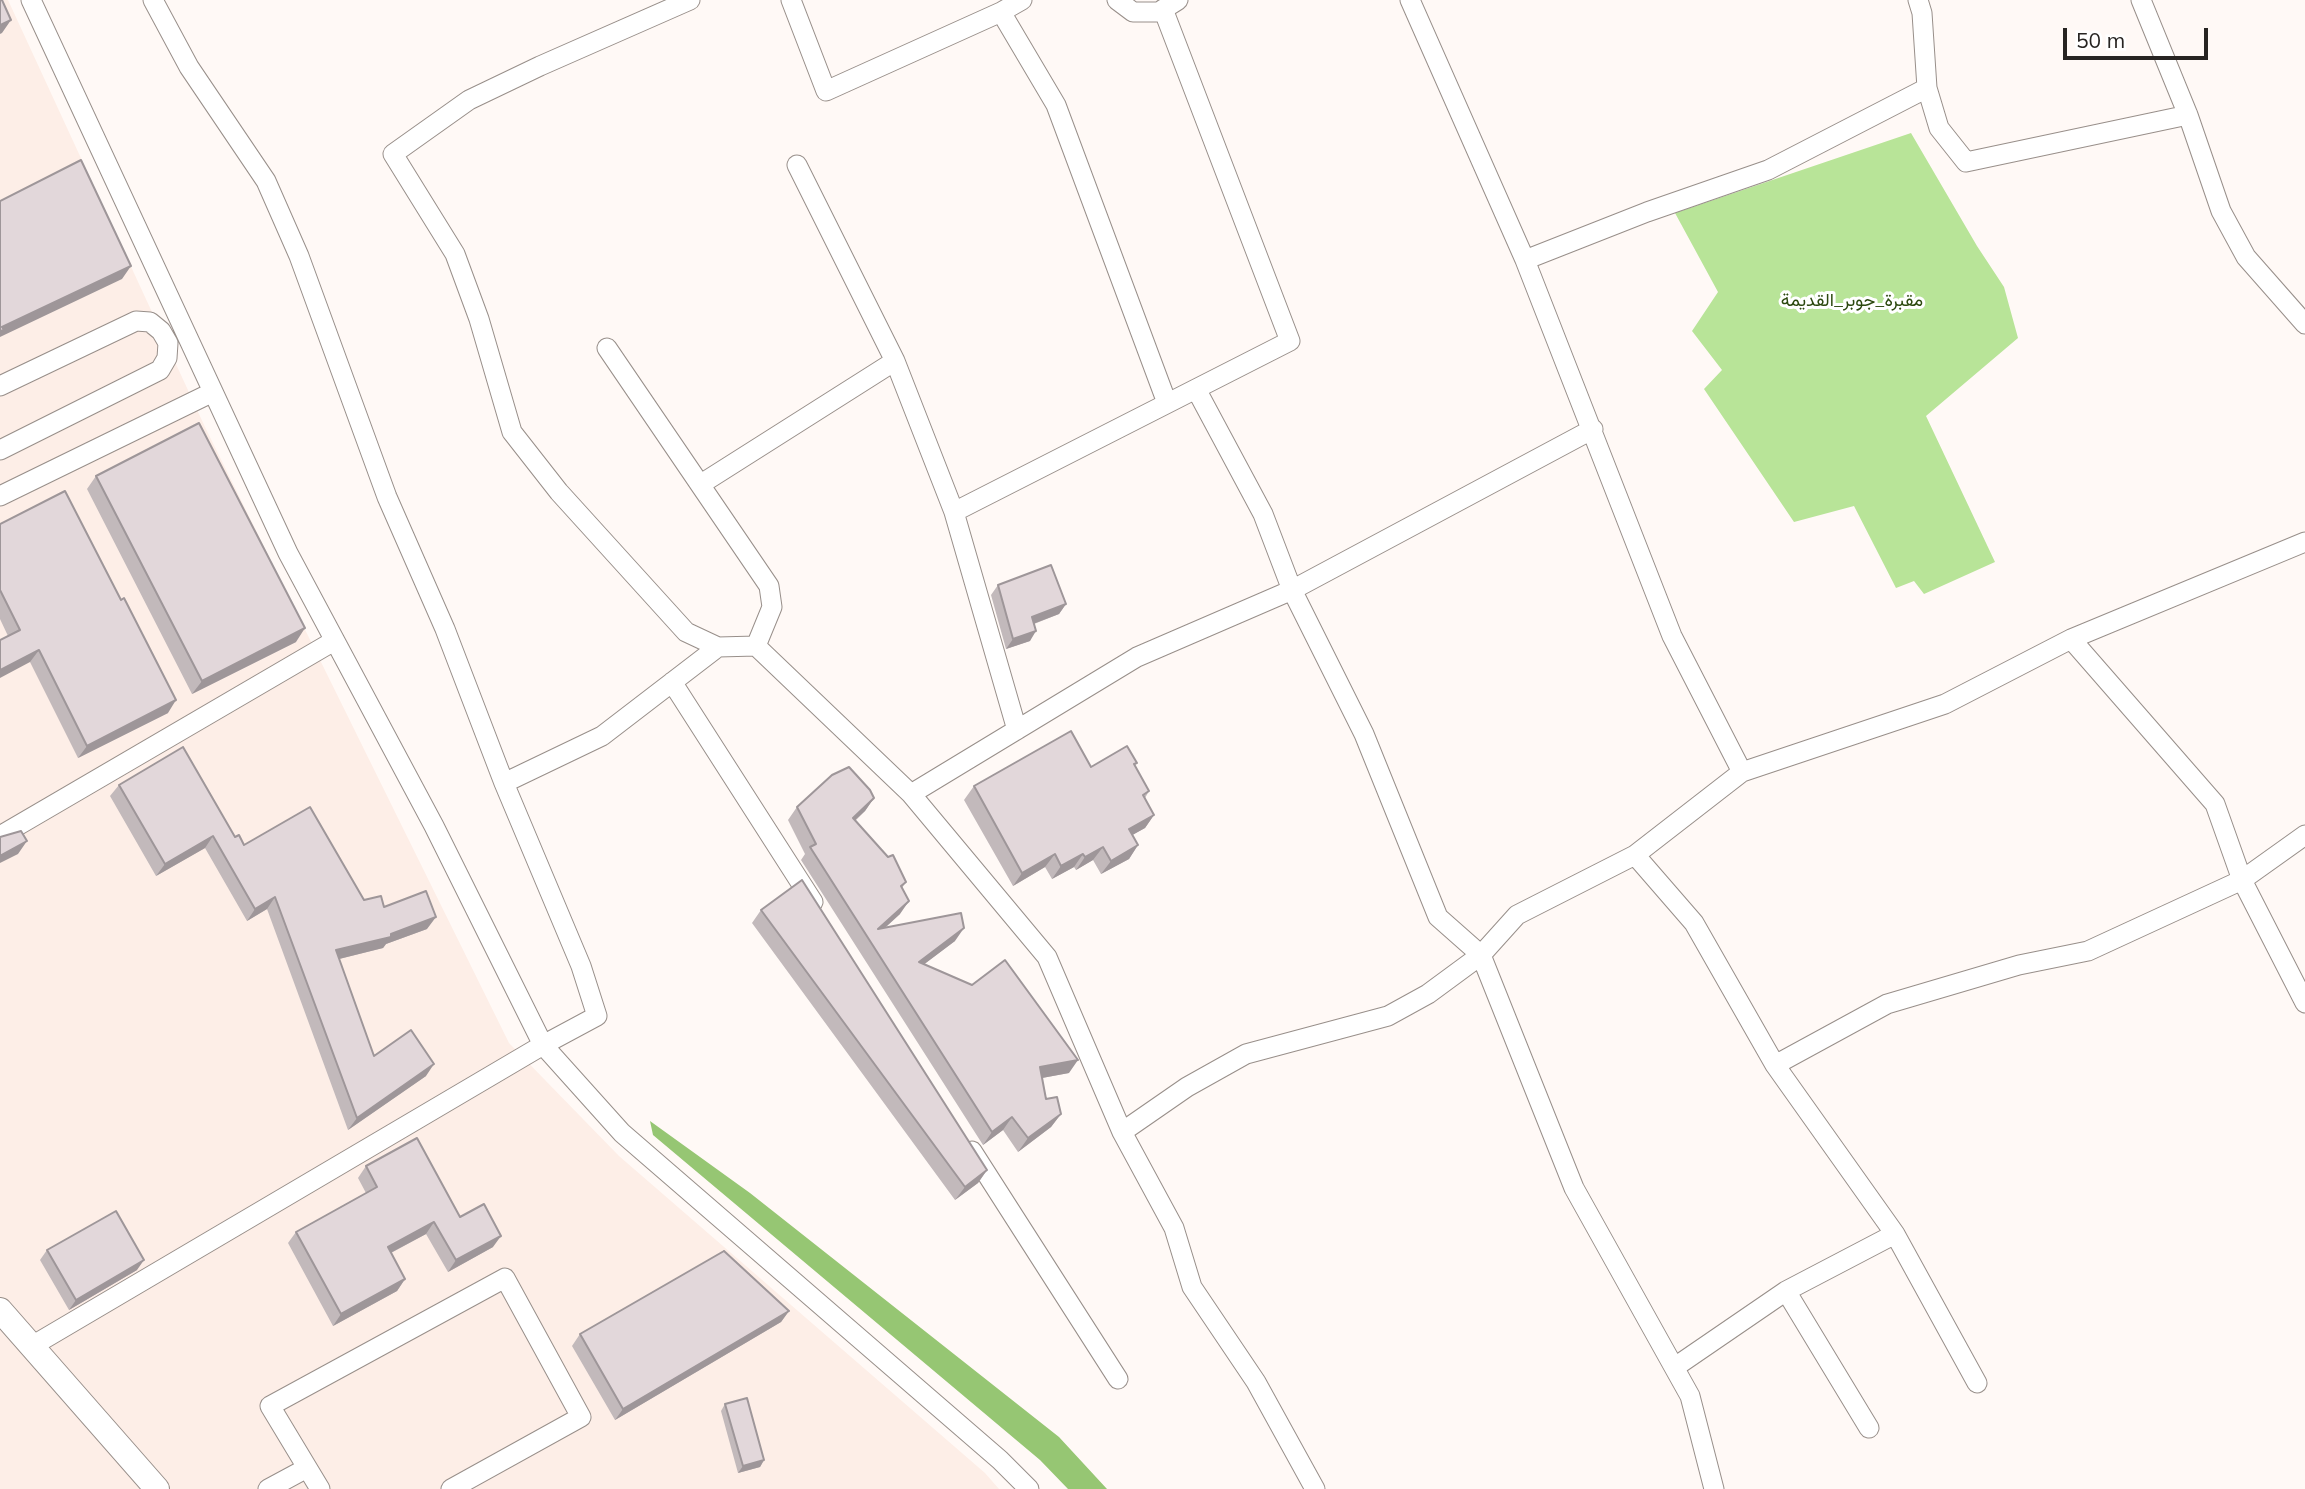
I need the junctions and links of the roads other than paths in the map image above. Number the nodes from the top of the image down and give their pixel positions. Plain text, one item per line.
1 (31, 0) edge
2 (153, 0) edge
3 (690, 0) edge
4 (791, 0) edge
5 (1022, 0) edge
6 (1116, 0) edge
7 (1410, 0) edge
8 (1918, 0) edge
9 (2141, 0) edge
10 (1170, 4) edge
11 (1001, 12) junction
12 (1927, 88) junction
13 (2188, 115) junction
14 (797, 165) dead end
15 (1525, 260) junction
16 (175, 310) junction
17 (150, 322) junction
18 (2305, 324) edge
19 (607, 348) dead end
20 (895, 361) junction
21 (0, 386) edge
22 (1196, 389) junction
23 (213, 392) junction
24 (1167, 403) junction
25 (1593, 429) junction
26 (0, 450) edge
27 (701, 484) junction
28 (0, 496) edge
29 (954, 512) junction
30 (2305, 542) edge
31 (1293, 590) junction
32 (2071, 639) junction
33 (334, 641) junction
34 (756, 646) junction
35 (718, 647) junction
36 (672, 682) junction
37 (1017, 730) junction
38 (1742, 772) junction
39 (504, 783) junction
40 (911, 794) junction
41 (2305, 835) edge
42 (0, 836) edge
43 (1635, 855) junction
44 (2242, 880) junction
45 (820, 914) edge
46 (1481, 955) junction
47 (2305, 1003) edge
48 (543, 1045) junction
49 (1775, 1065) junction
50 (1122, 1132) junction
51 (962, 1135) edge
52 (1895, 1234) junction
53 (1786, 1291) junction
54 (0, 1310) edge
55 (32, 1346) junction
56 (1675, 1367) junction
57 (1118, 1379) dead end
58 (1977, 1383) dead end
59 (1868, 1428) dead end
60 (307, 1468) junction
61 (157, 1489) edge
62 (268, 1489) edge
63 (320, 1489) edge
64 (451, 1489) edge
65 (1029, 1489) edge
66 (1315, 1489) edge
67 (1714, 1489) edge

1 - 16 street
2 - 39 street
3 - 35 street
4 - 11 street
5 - 11 street
6 - 10 street
7 - 15 street
8 - 12 street
9 - 13 street
10 - 22 street
11 - 24 street
12 - 13 street
12 - 15 street
13 - 18 street
14 - 20 street
15 - 25 street
16 - 17 street
16 - 23 street
17 - 21 street
17 - 26 street
19 - 27 street
20 - 27 street
20 - 29 street
22 - 24 street
22 - 31 street
23 - 28 street
23 - 33 street
24 - 29 street
25 - 31 street
25 - 38 street
27 - 34 street
29 - 37 street
30 - 32 street
31 - 37 street
31 - 46 street
32 - 38 street
32 - 44 street
33 - 42 street
33 - 48 street
34 - 35 street
34 - 40 street
35 - 36 street
36 - 39 street
36 - 45 street
37 - 40 street
38 - 43 street
39 - 48 street
40 - 50 street
41 - 44 street
43 - 46 street
43 - 49 street
44 - 47 street
44 - 49 street
46 - 50 street
46 - 56 street
48 - 55 street
48 - 65 street
49 - 52 street
50 - 66 street
51 - 57 street
52 - 53 street
52 - 58 street
53 - 56 street
53 - 59 street
54 - 55 main road
55 - 61 main road
56 - 67 street
60 - 62 street
60 - 63 street
60 - 64 street

